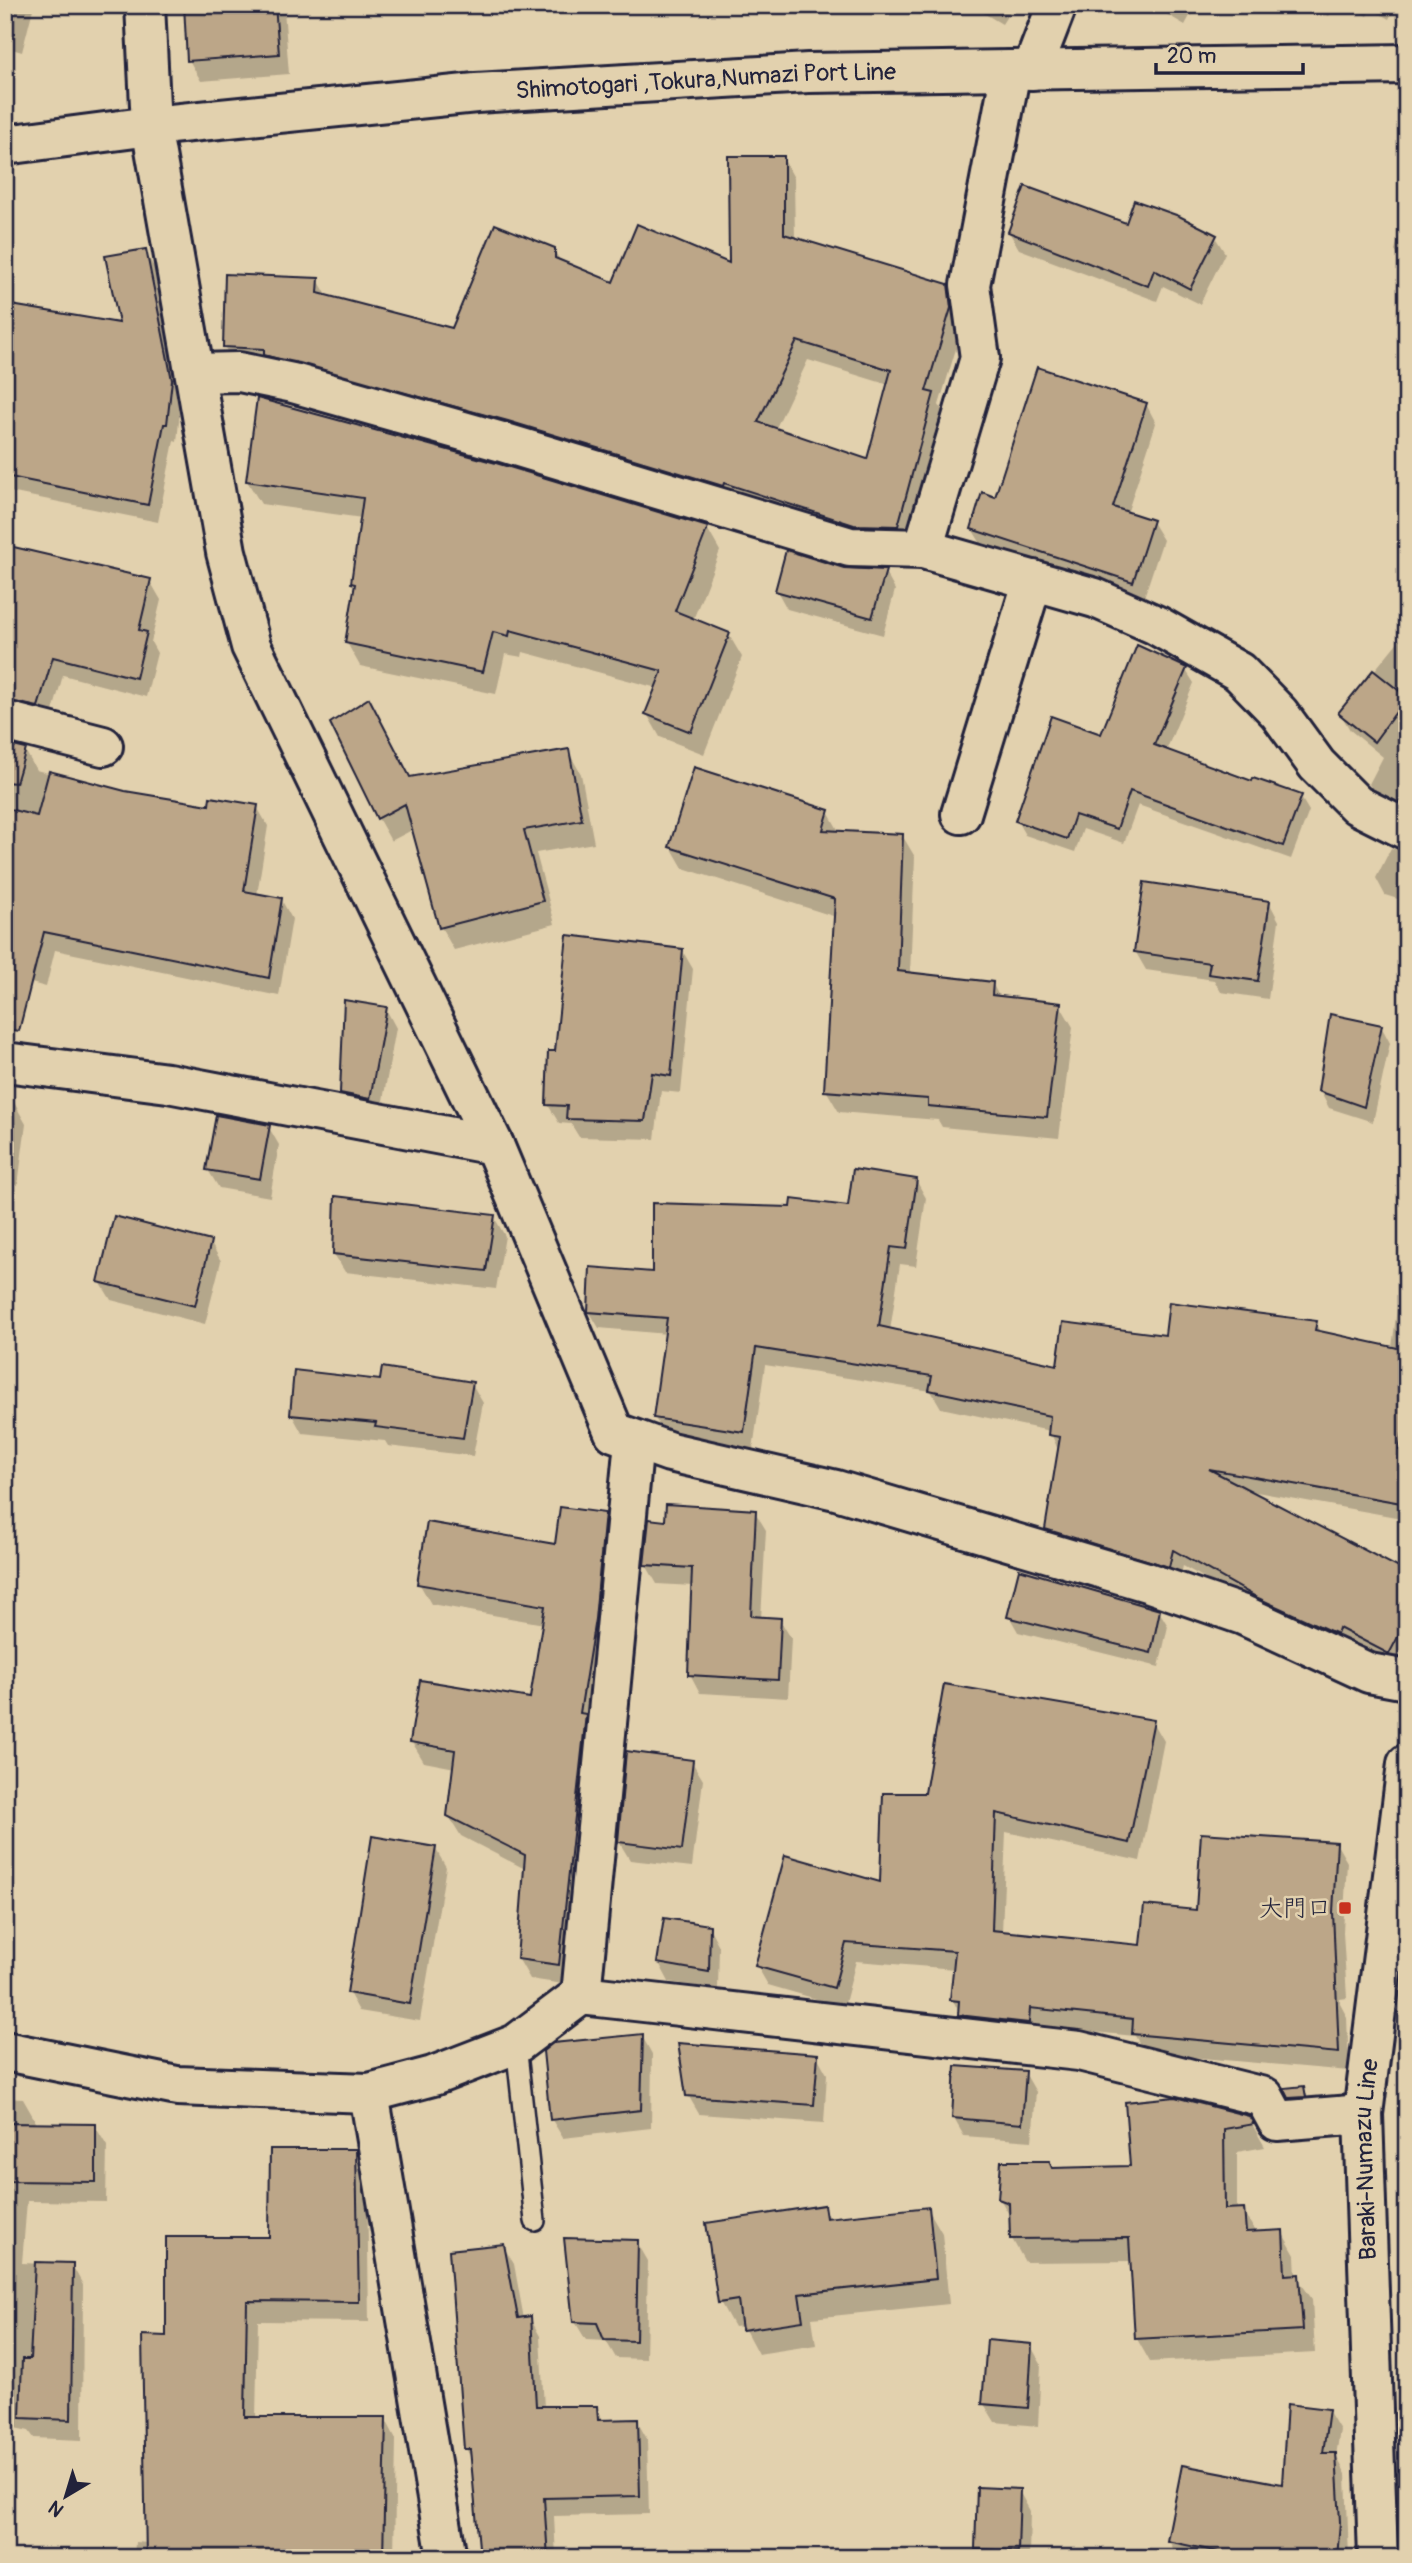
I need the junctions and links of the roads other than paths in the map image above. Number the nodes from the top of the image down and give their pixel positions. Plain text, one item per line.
1 (145, 5) edge
2 (1057, 5) edge
3 (1407, 64) edge
4 (1021, 70) junction
5 (151, 127) junction
6 (5, 145) edge
7 (195, 373) junction
8 (923, 549) junction
9 (1033, 580) junction
10 (5, 721) edge
11 (103, 746) dead end
12 (961, 814) dead end
13 (1407, 830) edge
14 (5, 1062) edge
15 (494, 1145) junction
16 (634, 1441) junction
17 (1407, 1680) edge
18 (1407, 1764) edge
19 (581, 1995) junction
20 (516, 2044) junction
21 (5, 2051) edge
22 (369, 2093) junction
23 (1363, 2114) junction
24 (535, 2221) dead end
25 (447, 2558) edge
26 (1378, 2558) edge

1 - 5 street
2 - 4 street
3 - 4 street, Shimotogari ,Tokura,Numazi Port Line
4 - 5 street, Shimotogari ,Tokura,Numazi Port Line
4 - 8 street
5 - 6 street, Shimotogari ,Tokura,Numazi Port Line
5 - 7 street
7 - 8 street
7 - 15 street
8 - 9 street
9 - 12 street
9 - 13 street
10 - 11 street
14 - 15 street
15 - 16 street
16 - 17 street
16 - 19 street
18 - 23 street, Baraki-Numazu Line
19 - 20 street
19 - 23 street
20 - 22 street
20 - 24 lane
21 - 22 street
22 - 25 street
23 - 26 street, Baraki-Numazu Line

